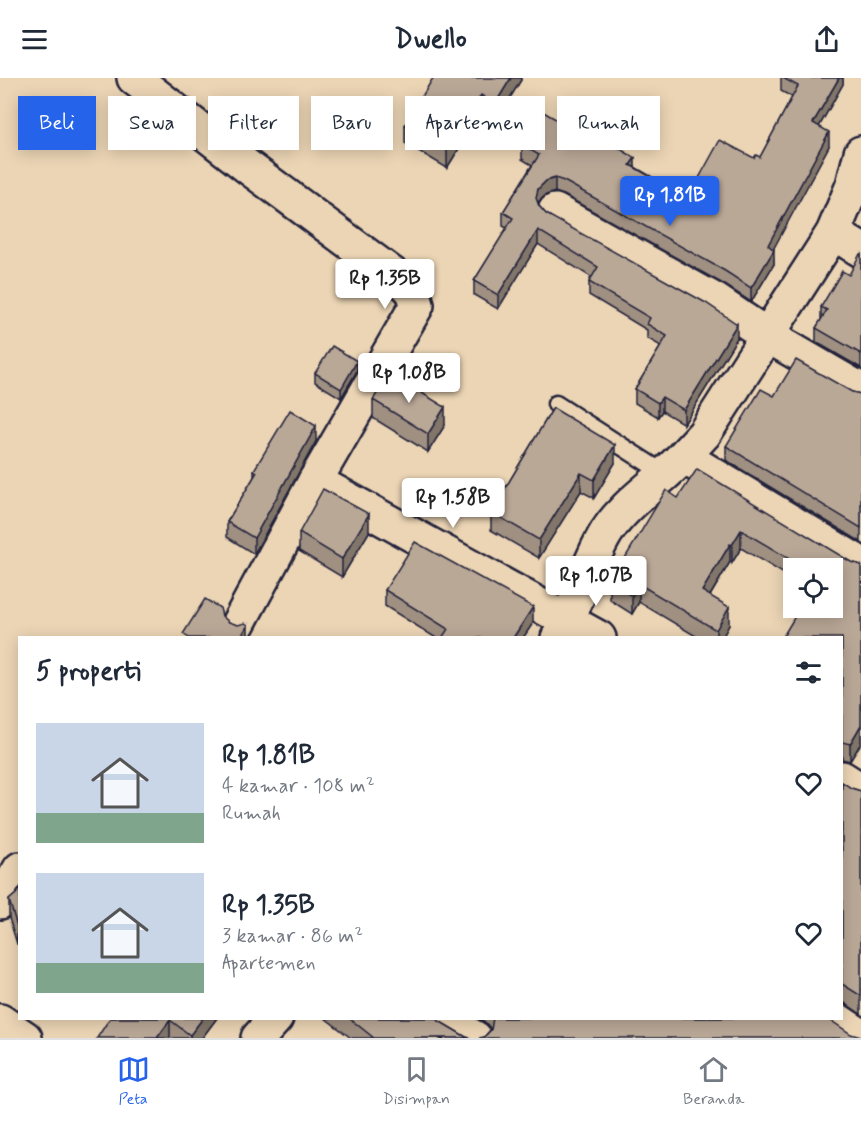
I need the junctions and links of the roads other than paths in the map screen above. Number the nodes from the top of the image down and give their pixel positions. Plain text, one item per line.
1 (134, 78) edge
2 (861, 153) edge
3 (555, 211) dead end
4 (833, 233) junction
5 (861, 250) edge
6 (768, 336) junction
7 (861, 390) edge
8 (556, 404) dead end
9 (674, 465) junction
10 (315, 481) junction
11 (861, 564) edge
12 (238, 624) edge
13 (563, 629) edge
14 (591, 636) edge
15 (843, 779) edge
16 (861, 790) edge
17 (18, 872) edge
18 (0, 902) edge
19 (274, 1020) edge
20 (444, 1020) edge
21 (837, 1020) edge
22 (0, 1021) edge
23 (861, 1036) edge
24 (25, 1038) edge
25 (258, 1038) edge
26 (475, 1038) edge

1 - 10 street
2 - 4 street
3 - 6 street
4 - 5 street
4 - 6 street
6 - 7 street
6 - 9 street
8 - 9 lane
9 - 11 street
9 - 13 street
10 - 12 street
10 - 13 street
13 - 14 street
15 - 16 street
17 - 18 street
19 - 25 street
20 - 26 street
21 - 23 street
22 - 24 street

